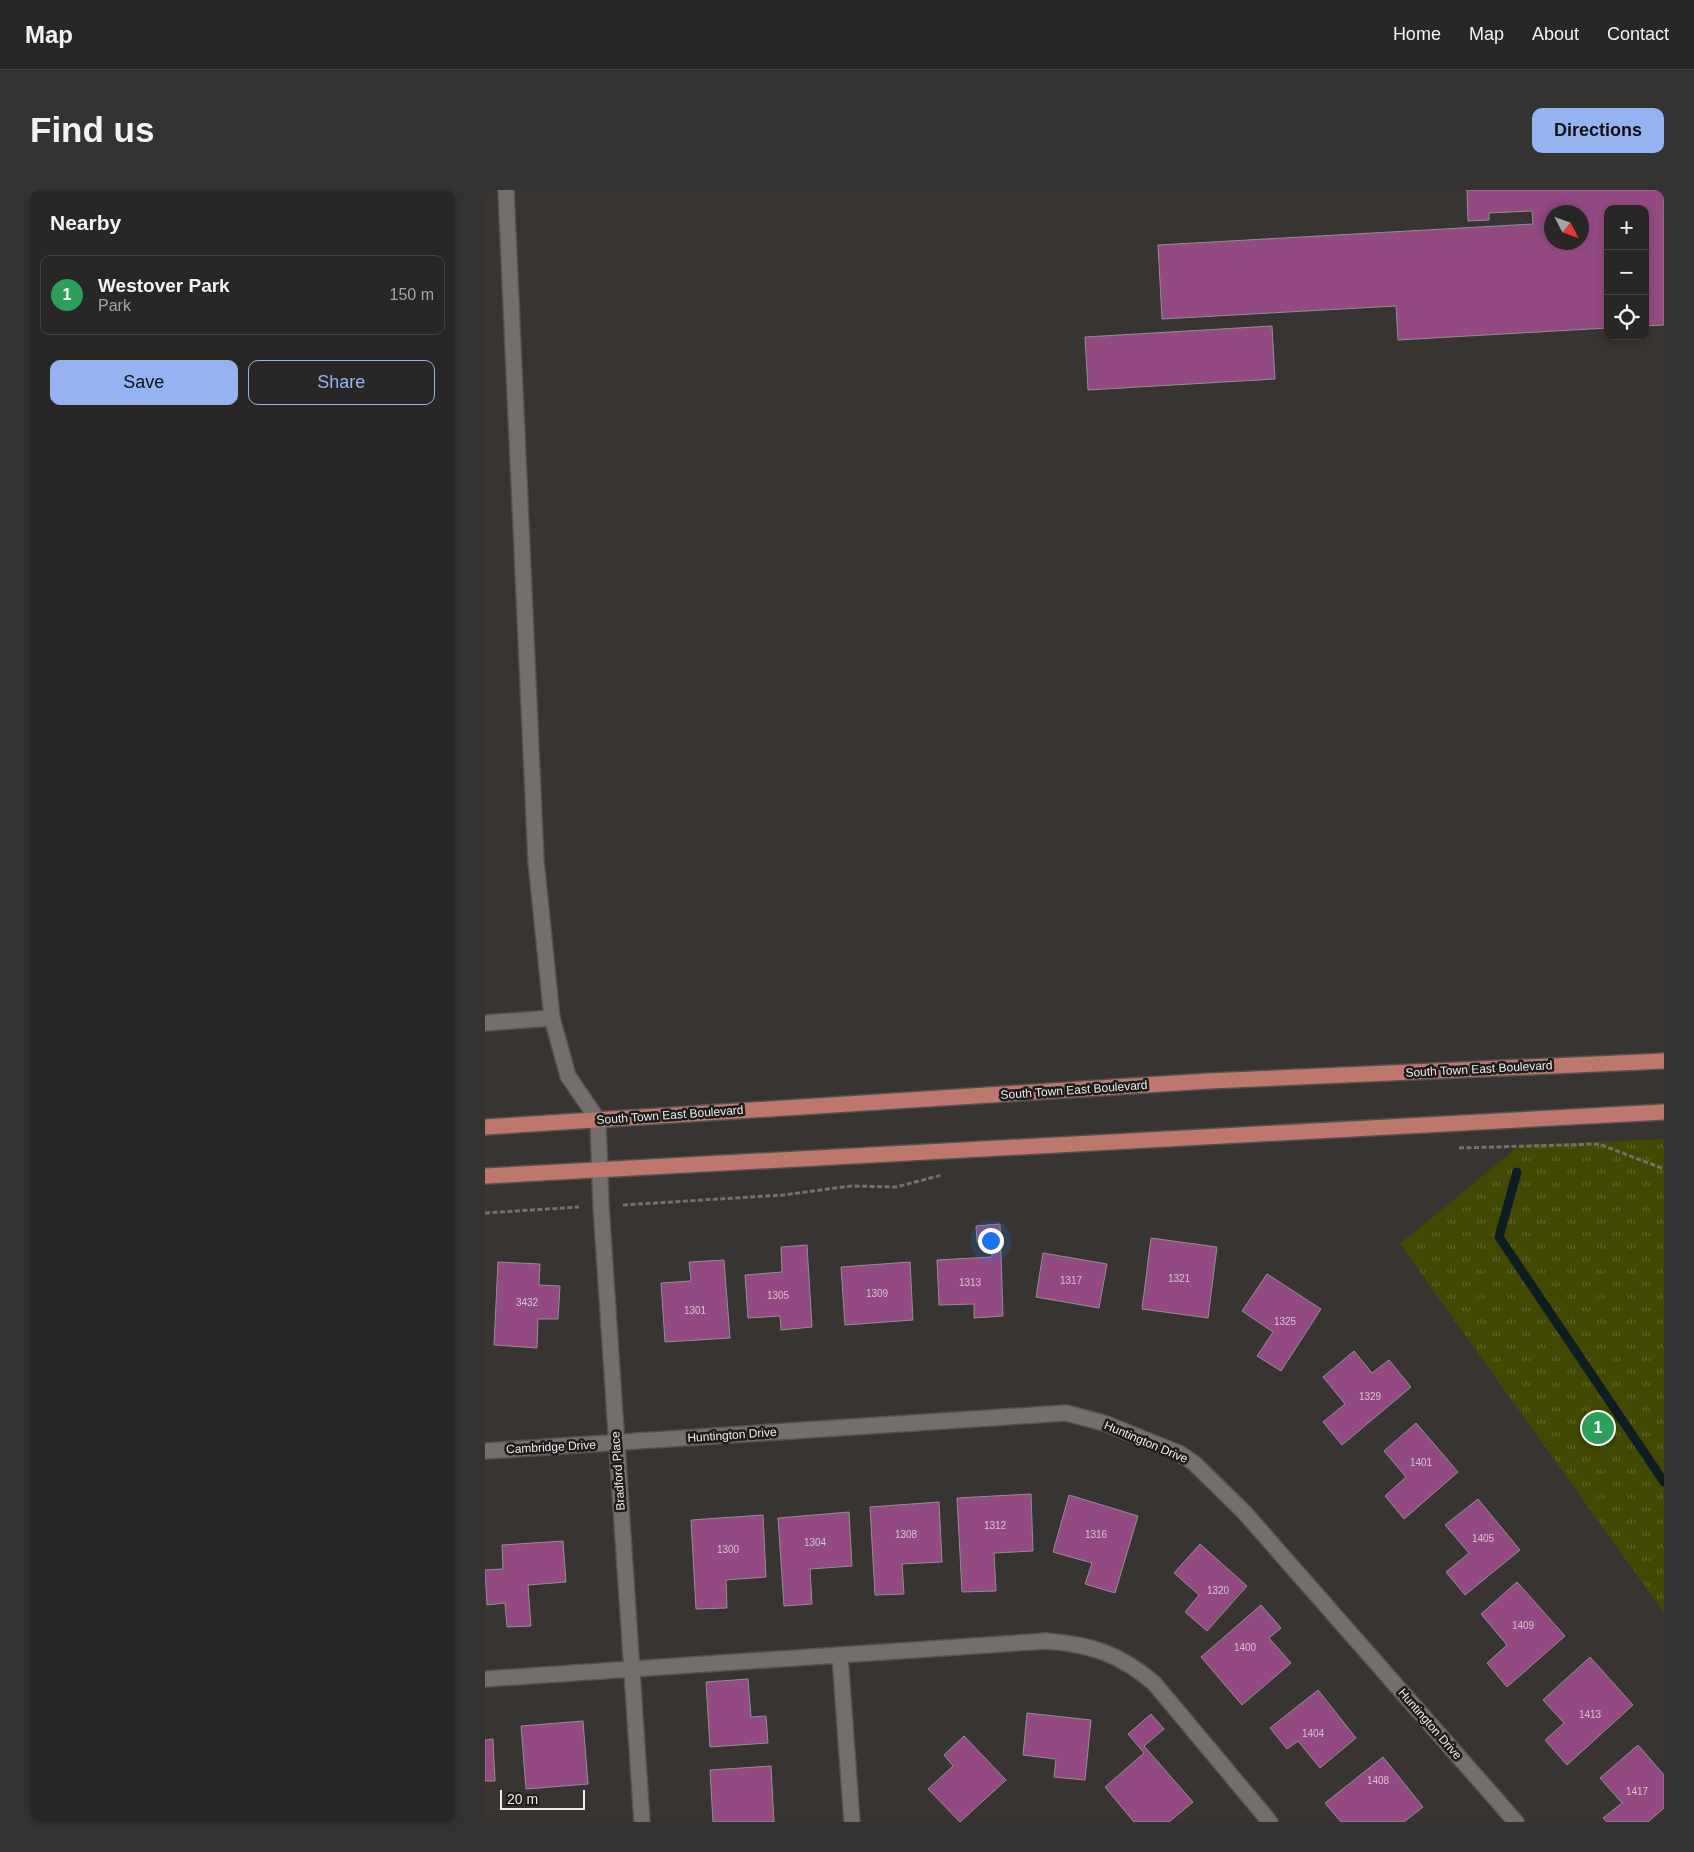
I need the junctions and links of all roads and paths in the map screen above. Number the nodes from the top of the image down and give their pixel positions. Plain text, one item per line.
1 (506, 190) edge
2 (552, 1018) junction
3 (485, 1023) edge
4 (1664, 1061) edge
5 (1664, 1112) edge
6 (598, 1120) junction
7 (485, 1127) edge
8 (1450, 1148) dead end
9 (601, 1168) junction
10 (1664, 1169) edge
11 (950, 1173) dead end
12 (485, 1176) edge
13 (601, 1206) junction
14 (485, 1213) edge
15 (617, 1443) junction
16 (485, 1451) edge
17 (840, 1656) junction
18 (632, 1670) junction
19 (485, 1680) edge
20 (642, 1822) edge
21 (852, 1822) edge
22 (1269, 1822) edge
23 (1516, 1822) edge

1 - 2 street
2 - 3 street
2 - 6 street
4 - 6 main road, South Town East Boulevard
5 - 9 main road
6 - 7 main road, South Town East Boulevard
6 - 9 street, Bradford Place
8 - 10 path
9 - 12 main road
9 - 13 street, Bradford Place
11 - 13 path
13 - 14 path
13 - 15 street, Bradford Place
15 - 16 street, Cambridge Drive
15 - 18 street, Bradford Place
15 - 23 street, Huntington Drive
17 - 18 street
17 - 21 street
17 - 22 street
18 - 19 street
18 - 20 street, Bradford Place

